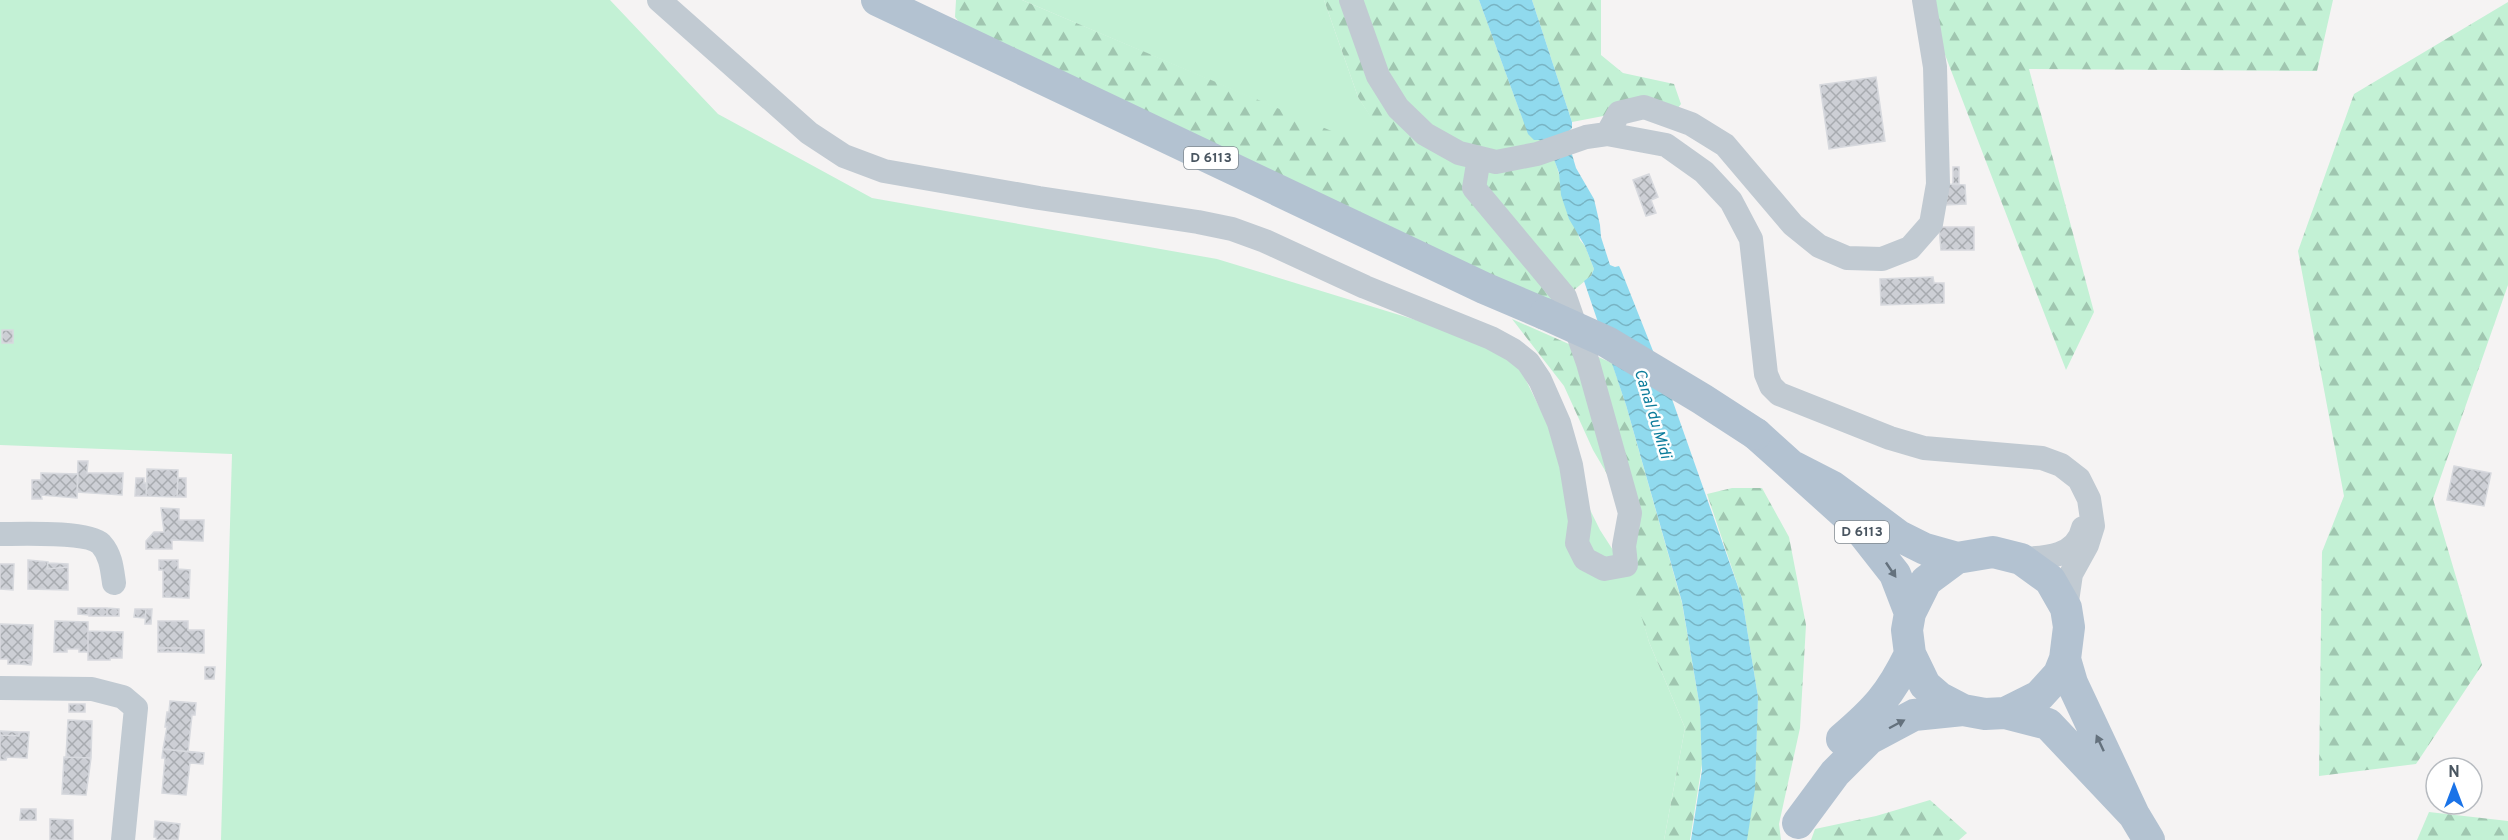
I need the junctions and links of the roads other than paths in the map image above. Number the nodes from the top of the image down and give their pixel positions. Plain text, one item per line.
1 (658, 0) edge
2 (877, 0) edge
3 (1351, 0) edge
4 (1924, 0) edge
5 (1596, 136) junction
6 (1479, 158) junction
7 (1794, 466) junction
8 (2089, 499) junction
9 (0, 534) edge
10 (1957, 558) junction
11 (2021, 559) junction
12 (114, 583) dead end
13 (2066, 608) junction
14 (1910, 613) junction
15 (1910, 654) junction
16 (2065, 659) junction
17 (0, 688) edge
18 (1963, 710) junction
19 (2005, 712) junction
20 (2142, 827) edge
21 (1795, 831) edge
22 (123, 840) edge

1 - 6 street
2 - 7 main road, D 6113, bridge
3 - 6 street
4 - 5 street
5 - 6 street
5 - 8 street
7 - 10 main road, D 6113
7 -> 14 main road, D 6113
8 - 11 street
8 - 13 street
9 - 12 street
10 - 11 main road
10 - 14 main road
11 - 13 main road
13 - 16 main road
14 - 15 main road
15 - 18 main road
15 - 21 main road
16 - 19 main road
20 -> 16 main road
17 - 22 street
18 - 19 main road
21 -> 18 main road
19 - 20 main road

